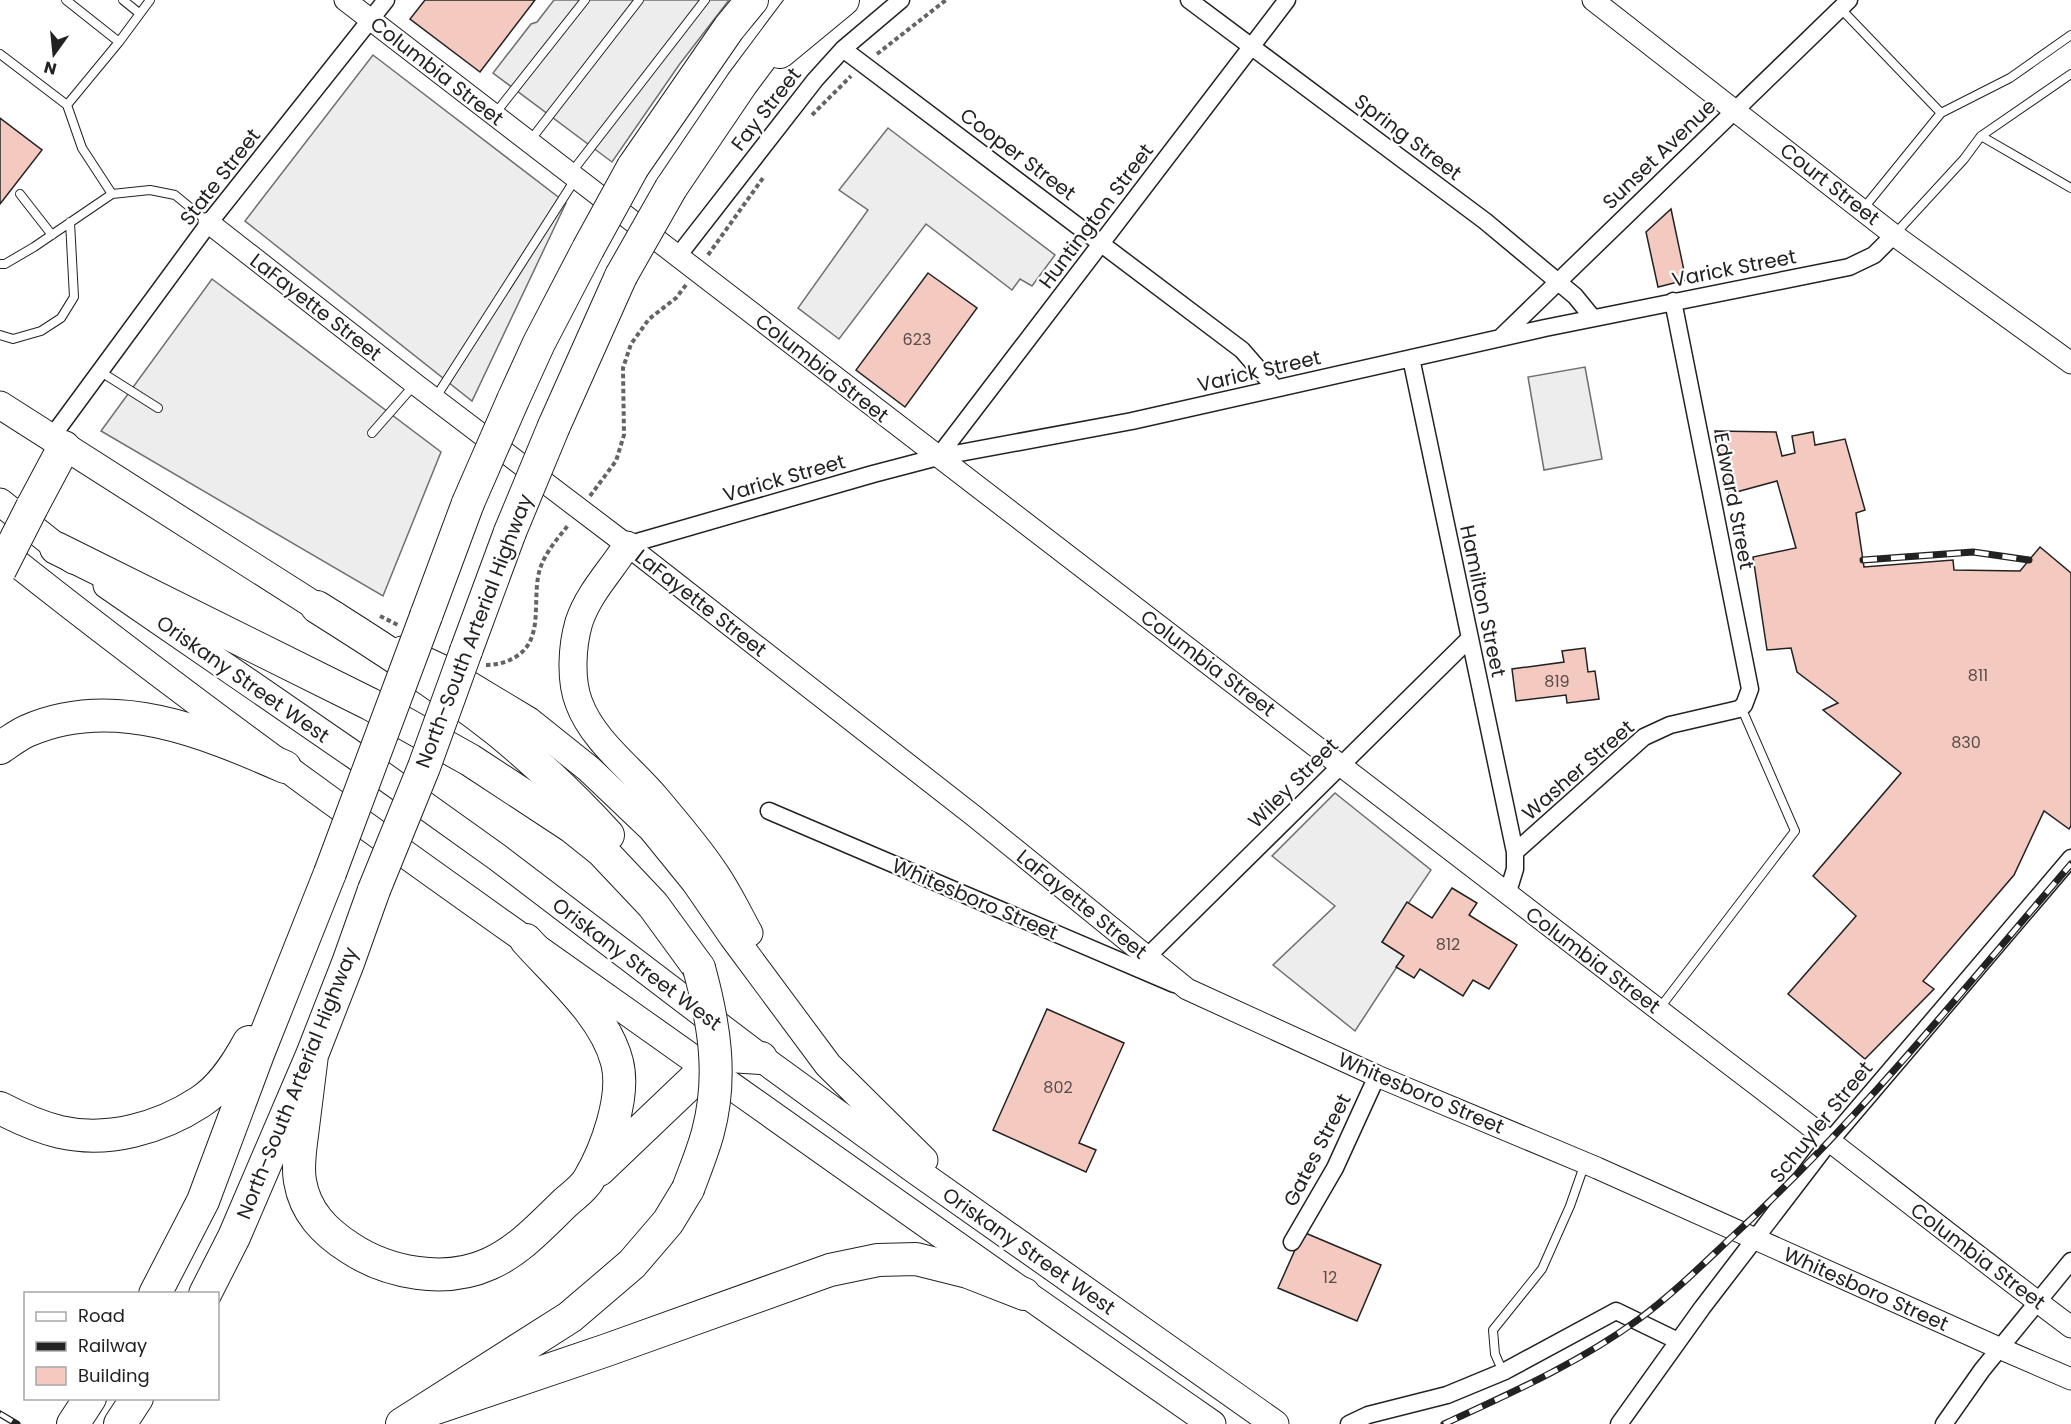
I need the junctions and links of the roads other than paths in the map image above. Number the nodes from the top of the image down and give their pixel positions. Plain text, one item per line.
1 (66, 0) edge
2 (123, 0) edge
3 (150, 0) edge
4 (345, 0) edge
5 (386, 0) edge
6 (585, 0) edge
7 (638, 0) edge
8 (705, 0) edge
9 (752, 0) edge
10 (804, 0) edge
11 (843, 0) edge
12 (901, 0) edge
13 (1190, 0) edge
14 (1287, 0) edge
15 (1593, 0) edge
16 (1845, 4) edge
17 (139, 13) junction
18 (371, 20) junction
19 (2071, 35) edge
20 (119, 42) junction
21 (1252, 46) junction
22 (843, 49) junction
23 (0, 54) edge
24 (2071, 74) edge
25 (742, 83) junction
26 (67, 105) junction
27 (1735, 110) junction
28 (1941, 113) junction
29 (494, 115) junction
30 (1982, 136) junction
31 (529, 142) junction
32 (573, 176) junction
33 (2071, 188) edge
34 (112, 194) junction
35 (20, 195) dead end
36 (1862, 210) junction
37 (70, 222) junction
38 (209, 223) junction
39 (51, 235) junction
40 (1894, 235) junction
41 (1101, 243) junction
42 (678, 256) junction
43 (0, 264) edge
44 (1558, 280) junction
45 (1673, 302) junction
46 (1593, 318) junction
47 (0, 335) edge
48 (1500, 338) junction
49 (1410, 358) junction
50 (2071, 363) edge
51 (97, 378) junction
52 (415, 384) junction
53 (1275, 388) junction
54 (435, 398) junction
55 (0, 405) edge
56 (158, 408) dead end
57 (372, 433) dead end
58 (58, 442) junction
59 (938, 457) junction
60 (17, 502) edge
61 (0, 529) edge
62 (627, 545) junction
63 (56, 548) junction
64 (0, 550) edge
65 (0, 570) edge
66 (317, 607) junction
67 (1469, 639) junction
68 (1741, 707) junction
69 (0, 748) edge
70 (1340, 765) junction
71 (285, 767) junction
72 (769, 811) dead end
73 (1515, 852) junction
74 (2071, 858) edge
75 (1507, 895) junction
76 (526, 940) junction
77 (1147, 957) junction
78 (294, 963) junction
79 (699, 968) junction
80 (762, 977) junction
81 (1187, 989) junction
82 (1658, 1010) junction
83 (312, 1055) junction
84 (761, 1058) junction
85 (706, 1068) junction
86 (1377, 1076) junction
87 (0, 1108) edge
88 (1830, 1142) junction
89 (1585, 1162) junction
90 (587, 1182) junction
91 (982, 1217) junction
92 (1754, 1239) junction
93 (1292, 1242) dead end
94 (2071, 1261) edge
95 (156, 1292) edge
96 (206, 1292) edge
97 (1024, 1294) junction
98 (2037, 1301) junction
99 (2071, 1327) edge
100 (1678, 1341) junction
101 (1999, 1348) junction
102 (1503, 1372) junction
103 (2071, 1379) edge
104 (89, 1400) edge
105 (136, 1400) edge
106 (412, 1418) edge
107 (73, 1424) edge
108 (120, 1424) edge
109 (1212, 1424) edge
110 (1275, 1424) edge
111 (1349, 1424) edge
112 (1619, 1424) edge
113 (1944, 1424) edge

1 - 20 lane
2 - 17 lane
3 - 17 lane
4 - 18 street, Columbia Street
5 - 18 street, State Street
6 - 29 lane
7 - 31 lane
8 - 32 lane
9 - 78 highway, bridge
10 - 25 highway, North-South Arterial Highway
11 - 25 highway
12 - 22 street, Fay Street
13 - 21 street, Spring Street
14 - 21 street, Huntington Street
15 - 27 street, Court Street
16 - 27 street, Sunset Avenue
16 - 28 lane
17 - 20 lane
18 - 29 street, Columbia Street
18 - 38 street, State Street
19 - 28 lane
20 - 26 lane
21 - 41 street, Huntington Street
21 - 44 street, Spring Street
22 - 41 street, Cooper Street
22 - 42 street, Fay Street
23 - 26 lane
24 - 30 lane
25 - 83 highway, North-South Arterial Highway, bridge
26 - 34 lane
27 - 36 street, Court Street
27 - 44 street, Sunset Avenue
28 - 36 lane
29 - 31 street, Columbia Street
30 - 33 lane
30 - 40 lane
31 - 32 street, Columbia Street
32 - 42 street, Columbia Street
32 - 54 lane
34 - 37 lane
34 - 38 lane
35 - 39 lane
36 - 40 street, Court Street
37 - 39 lane
37 - 47 lane
38 - 51 street, State Street
38 - 52 street, LaFayette Street
39 - 43 lane
40 - 45 street, Varick Street
40 - 50 street, Court Street
41 - 53 street, Cooper Street
41 - 59 street, Huntington Street
42 - 59 street, Columbia Street
44 - 46 street, Spring Street
44 - 48 street, Sunset Avenue
45 - 46 street, Varick Street
45 - 68 street, Edward Street
46 - 48 street, Varick Street
48 - 49 street, Varick Street
49 - 53 street, Varick Street
49 - 67 street, Hamilton Street
51 - 56 lane
51 - 58 street, State Street
52 - 54 street, LaFayette Street
52 - 57 lane
53 - 59 street, Varick Street
54 - 62 street, LaFayette Street
55 - 58 main road
58 - 60 highway
58 - 66 main road
59 - 62 street, Varick Street
59 - 70 street, Columbia Street
60 - 61 highway
60 - 63 main road, Oriskany Street West
60 - 65 highway, bridge
62 - 77 street, LaFayette Street
62 - 80 main road
63 - 79 highway
63 - 84 main road, Oriskany Street West
64 - 71 main road, Oriskany Street West
66 - 79 highway
66 - 80 main road
67 - 70 street, Wiley Street
67 - 73 street, Hamilton Street
68 - 73 street, Washer Street
68 - 82 lane
69 - 71 highway
70 - 75 street, Columbia Street
70 - 77 street, Wiley Street
71 - 76 main road, Oriskany Street West
72 - 81 street, Whitesboro Street
73 - 75 street, Hamilton Street
74 - 88 street, Schuyler Street
75 - 82 street, Columbia Street
76 - 85 main road, Oriskany Street West
76 - 90 highway
77 - 81 street, LaFayette Street
78 - 87 highway
78 - 95 highway
79 - 106 highway, bridge
80 - 91 main road
81 - 86 street, Whitesboro Street
82 - 88 street, Columbia Street
83 - 90 highway
83 - 96 highway, North-South Arterial Highway
84 - 85 highway
84 - 91 main road, Oriskany Street West
85 - 90 highway
85 - 97 main road, Oriskany Street West
86 - 89 street, Whitesboro Street
86 - 93 street, Gates Street
88 - 92 street, Schuyler Street
88 - 98 street, Columbia Street
89 - 92 street, Whitesboro Street
89 - 102 lane
91 - 110 main road, Oriskany Street West
92 - 100 street, Schuyler Street
92 - 101 street, Whitesboro Street
94 - 98 street
97 - 106 highway
97 - 109 main road, Oriskany Street West
98 - 99 street, Columbia Street
98 - 101 street
100 - 102 street
100 - 112 street, Schuyler Street
101 - 103 street, Whitesboro Street
101 - 113 street
102 - 111 street
104 - 107 highway
105 - 108 highway

